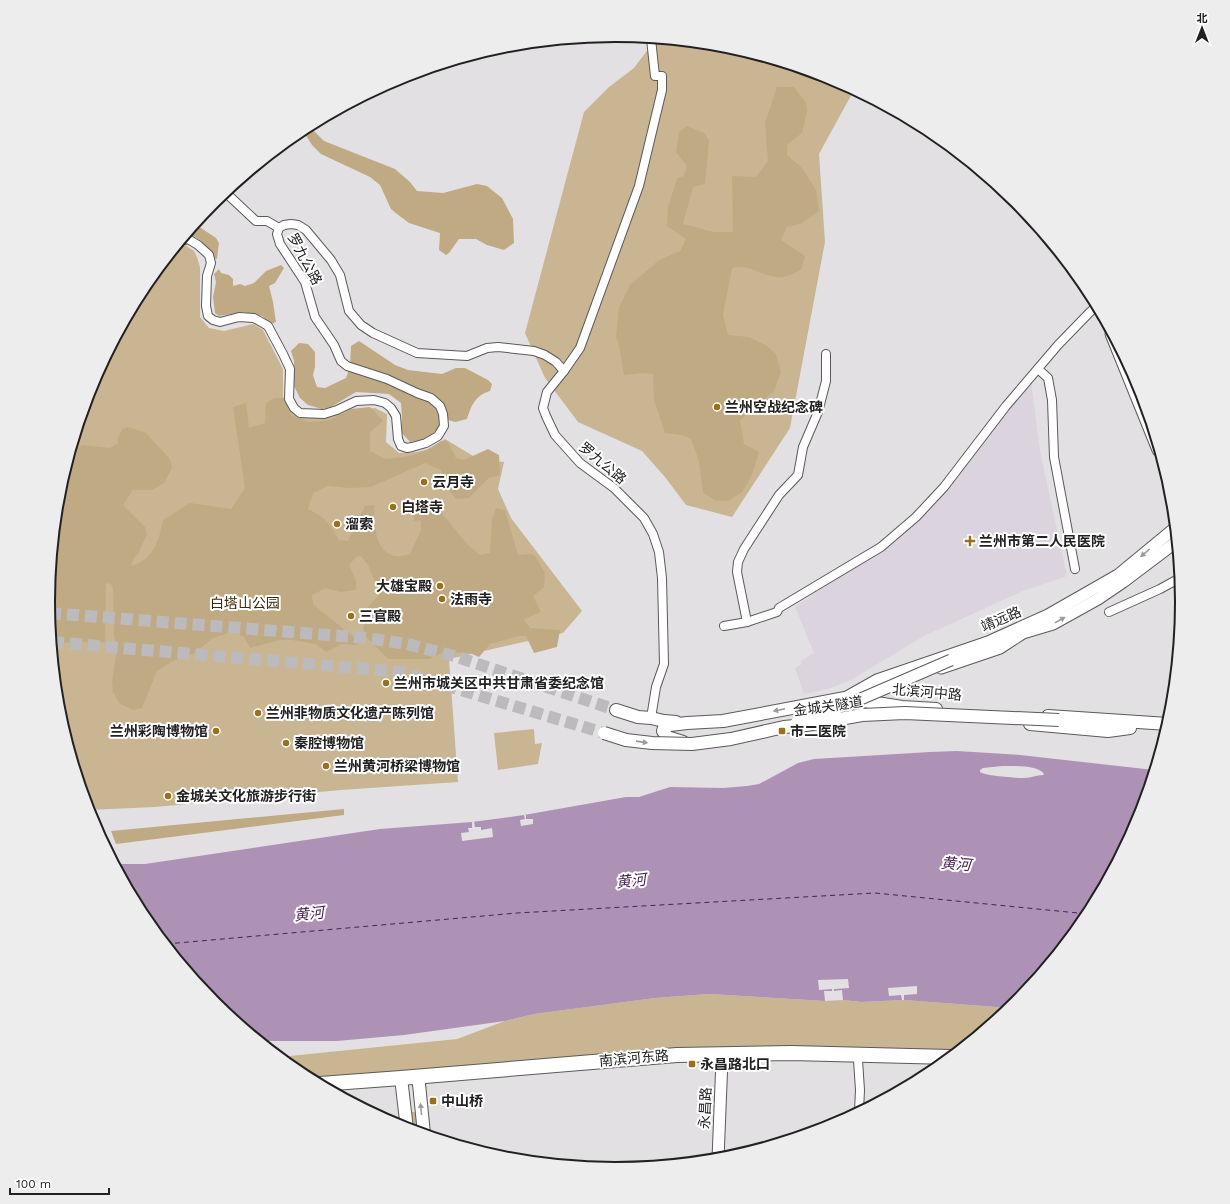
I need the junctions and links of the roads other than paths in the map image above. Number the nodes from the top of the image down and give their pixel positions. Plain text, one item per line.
1 (652, 43) edge
2 (229, 197) edge
3 (279, 228) junction
4 (189, 239) edge
5 (1093, 310) edge
6 (826, 354) dead end
7 (1038, 369) junction
8 (564, 371) junction
9 (1170, 532) edge
10 (1172, 545) edge
11 (1075, 569) dead end
12 (1174, 581) edge
13 (1109, 612) dead end
14 (747, 622) junction
15 (724, 626) dead end
16 (1023, 633) junction
17 (845, 698) junction
18 (864, 700) junction
19 (616, 710) tunnel mouth
20 (651, 718) junction
21 (840, 718) junction
22 (687, 723) junction
23 (1161, 724) edge
24 (784, 727) junction
25 (1130, 728) junction
26 (1160, 730) edge
27 (604, 733) tunnel mouth
28 (941, 1057) edge
29 (722, 1059) junction
30 (858, 1060) junction
31 (934, 1062) edge
32 (418, 1081) junction
33 (402, 1082) junction
34 (330, 1084) edge
35 (341, 1090) edge
36 (859, 1106) edge
37 (406, 1121) edge
38 (423, 1128) edge
39 (718, 1152) edge

1 - 8 street
2 - 3 street
3 - 4 street, 罗九公路
3 - 8 street, 罗九公路
5 - 7 street
6 - 14 street
7 - 11 street
7 - 14 street
8 - 20 street, 罗九公路
9 -> 17 main road, 靖远路
16 -> 10 main road, 靖远路
12 - 13 street
14 - 15 street
16 - 18 main road, 靖远路
16 - 24 main road, bridge
17 - 18 main road, 北滨河中路
17 - 21 main road
17 -> 22 main road, 北滨河中路
18 - 21 main road, 靖远路
18 - 23 main road, 北滨河中路
19 - 20 main road
20 - 22 main road
21 - 22 main road
21 - 25 main road
24 - 25 main road, 金城关隧道, bridge
27 -> 24 main road, 金城关隧道, bridge
25 - 26 main road
28 - 32 highway, 南滨河东路
29 - 30 highway, 南滨河东路
29 - 32 highway, 南滨河东路
29 - 39 main road, 永昌路
30 - 31 highway, 南滨河东路
30 - 36 street
32 - 33 highway, 南滨河东路
38 -> 32 main road
33 - 34 highway, 南滨河东路
33 - 35 highway, 南滨河东路
33 - 37 main road

